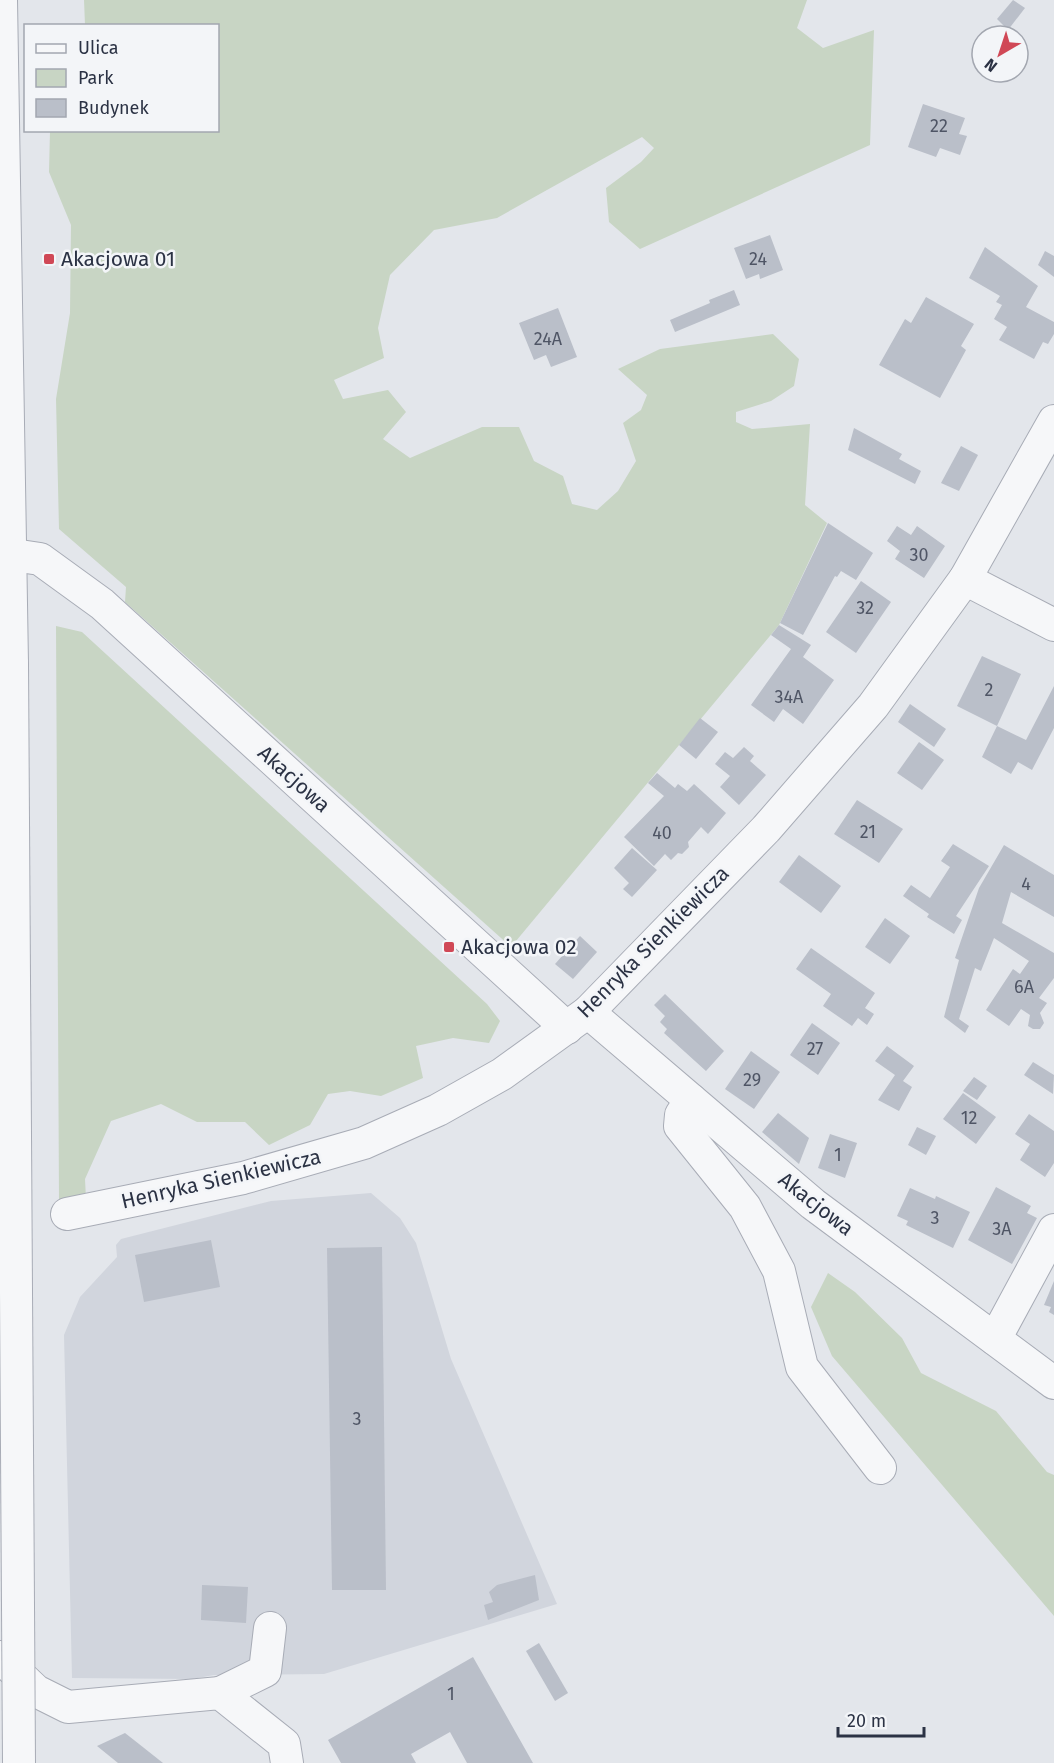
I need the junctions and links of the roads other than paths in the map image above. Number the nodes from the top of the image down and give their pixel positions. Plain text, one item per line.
1 (1, 0) edge
2 (2, 184) edge
3 (1054, 421) edge
4 (4, 553) edge
5 (965, 579) junction
6 (1054, 625) edge
7 (578, 1020) junction
8 (691, 1100) junction
9 (68, 1214) dead end
10 (1054, 1230) edge
11 (995, 1339) junction
12 (1054, 1383) edge
13 (880, 1468) dead end
14 (270, 1628) dead end
15 (0, 1657) edge
16 (220, 1693) junction
17 (288, 1757) edge
18 (19, 1763) edge

1 - 2 street
2 - 4 street
3 - 5 street, Henryka Sienkiewicza
4 - 7 street, Akacjowa
4 - 18 street, bridge
5 - 6 street
5 - 7 street, Henryka Sienkiewicza
7 - 8 street, Akacjowa
7 - 9 street, Henryka Sienkiewicza
8 - 11 street, Akacjowa
8 - 13 street
10 - 11 street
11 - 12 street, Akacjowa
14 - 16 street
15 - 16 street
16 - 17 street

